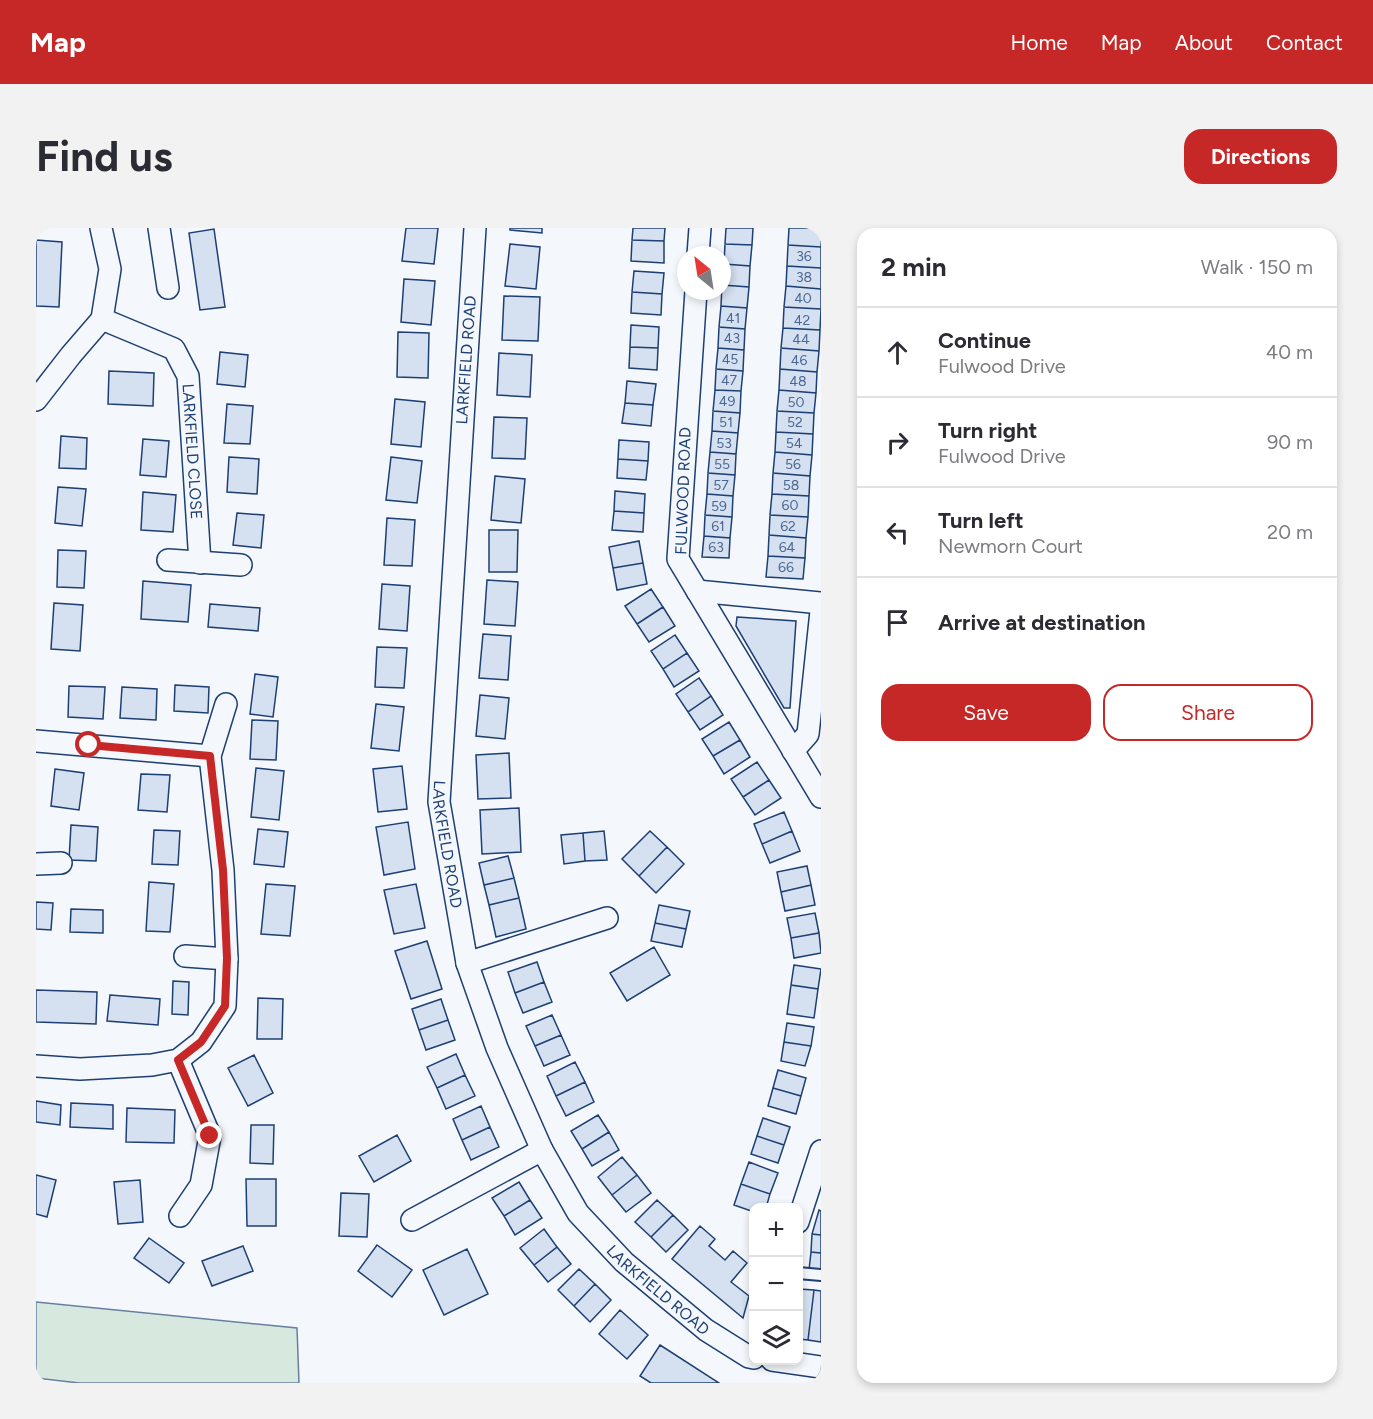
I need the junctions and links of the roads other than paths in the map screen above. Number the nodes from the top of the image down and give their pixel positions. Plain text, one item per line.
1 (102, 228) edge
2 (159, 228) edge
3 (475, 228) edge
4 (700, 228) edge
5 (699, 246) edge
6 (168, 288) dead end
7 (695, 300) edge
8 (102, 320) junction
9 (36, 400) edge
10 (168, 560) dead end
11 (200, 563) junction
12 (241, 565) dead end
13 (697, 591) junction
14 (821, 603) edge
15 (821, 611) edge
16 (226, 704) dead end
17 (815, 715) edge
18 (36, 741) edge
19 (793, 751) junction
20 (210, 756) junction
21 (821, 797) edge
22 (61, 863) dead end
23 (36, 864) edge
24 (607, 918) dead end
25 (185, 956) dead end
26 (227, 958) junction
27 (467, 963) junction
28 (178, 1060) junction
29 (36, 1066) edge
30 (542, 1150) junction
31 (821, 1151) edge
32 (803, 1207) edge
33 (180, 1216) dead end
34 (412, 1220) dead end
35 (803, 1273) edge
36 (821, 1275) edge
37 (749, 1352) edge
38 (803, 1364) edge
39 (821, 1367) edge

1 - 8 street
2 - 6 street
3 - 27 street, LARKFIELD ROAD
4 - 5 street
7 - 13 street, FULWOOD ROAD
8 - 9 street
8 - 11 street, LARKFIELD CLOSE
10 - 11 street
11 - 12 street
13 - 14 street
13 - 19 street, FULWOOD ROAD
15 - 17 street
16 - 20 street
17 - 19 street
18 - 20 street
19 - 21 street, FULWOOD ROAD
20 - 26 street
22 - 23 street
24 - 27 street
25 - 26 street
26 - 28 street
27 - 30 street, LARKFIELD ROAD
28 - 29 street
28 - 33 street
30 - 34 street
30 - 37 street, LARKFIELD ROAD
31 - 32 street
35 - 36 lane
38 - 39 street

